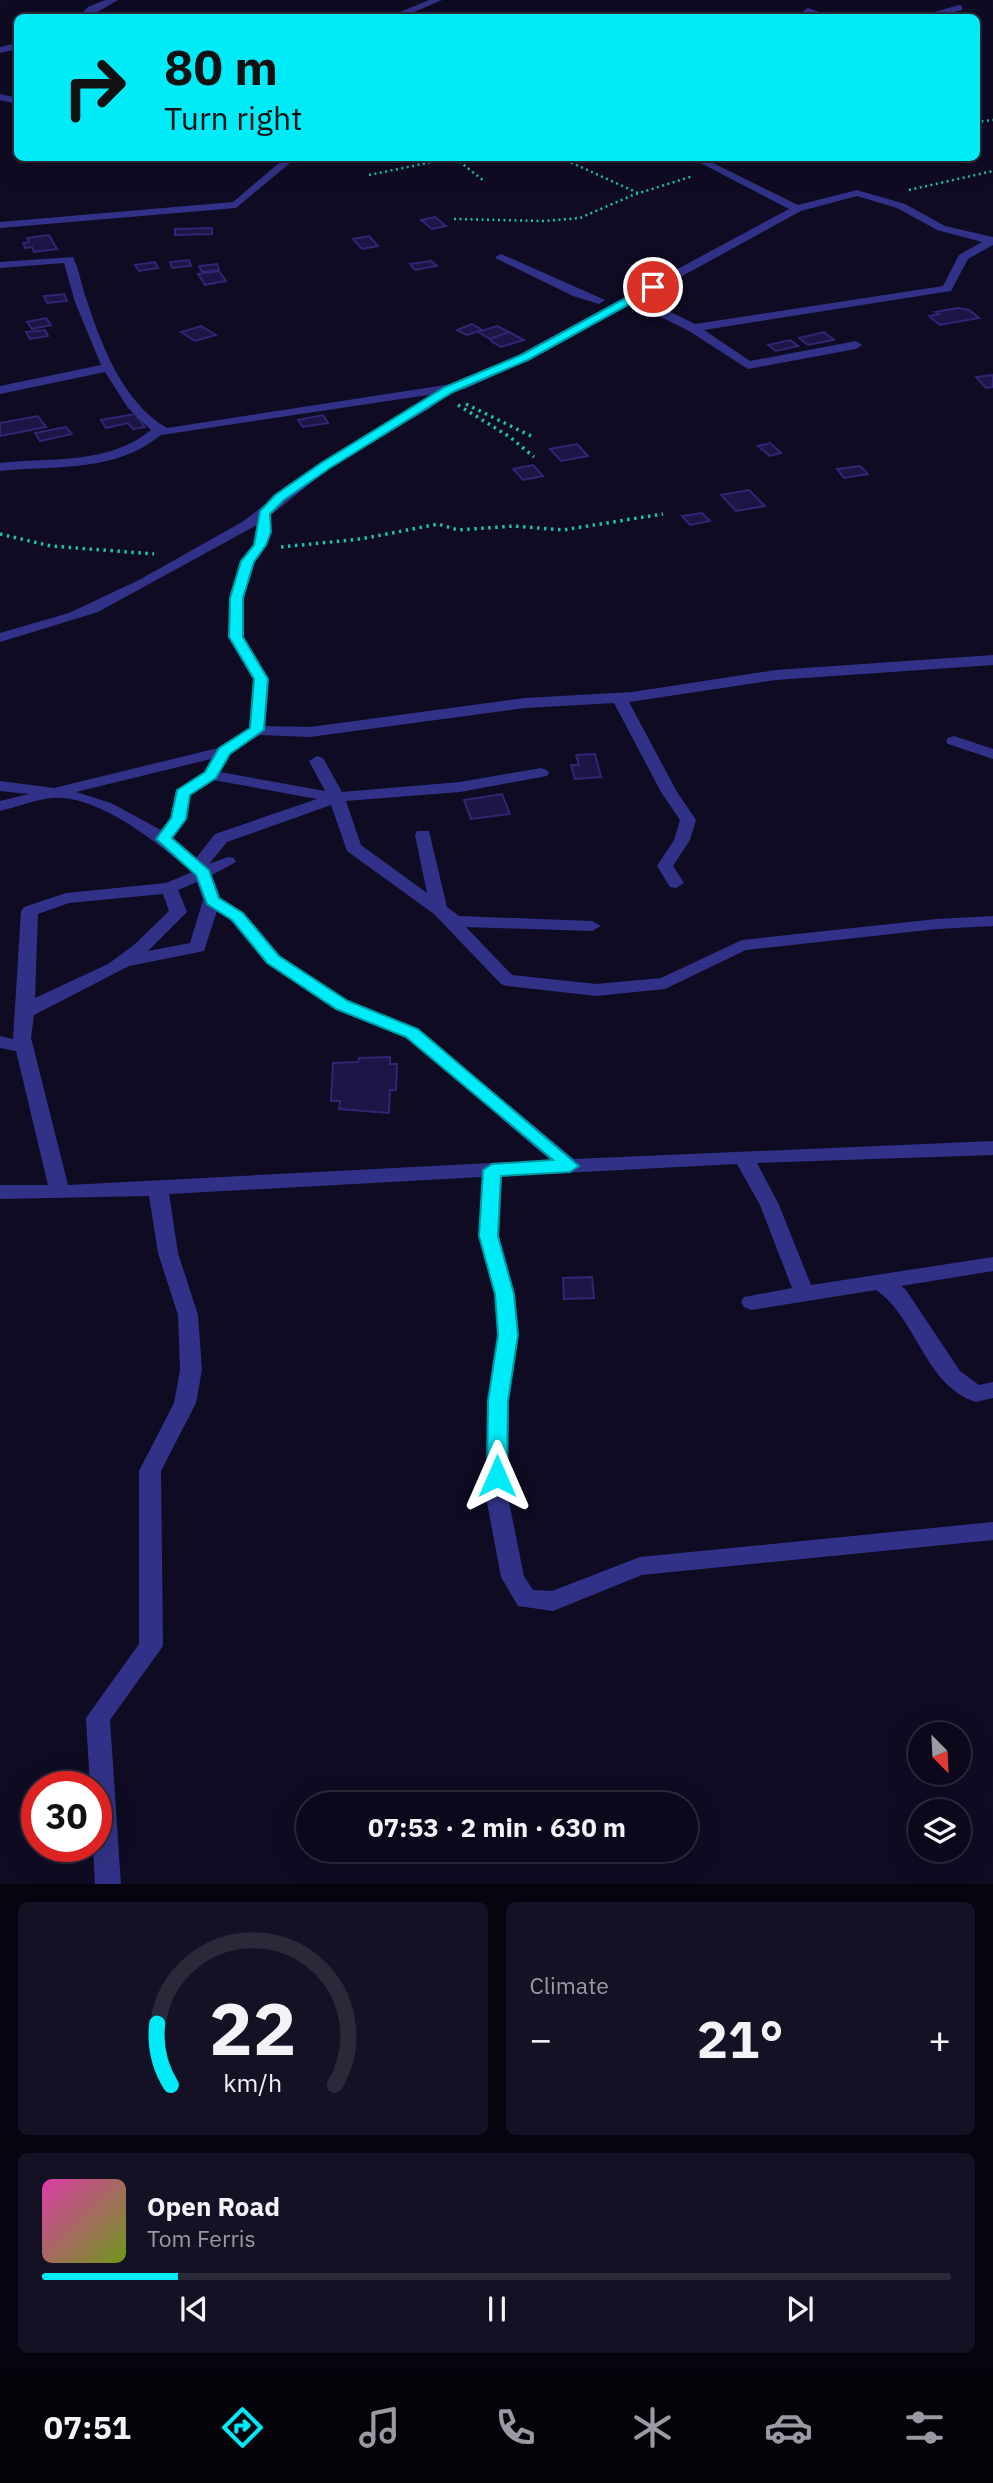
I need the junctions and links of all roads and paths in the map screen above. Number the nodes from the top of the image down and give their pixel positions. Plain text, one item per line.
1 (113, 0) edge
2 (437, 0) edge
3 (959, 8) dead end
4 (808, 10) dead end
5 (85, 14) edge
6 (400, 14) edge
7 (818, 14) edge
8 (934, 14) edge
9 (287, 161) edge
10 (433, 161) edge
11 (459, 161) edge
12 (568, 161) edge
13 (702, 161) edge
14 (717, 169) junction
15 (993, 171) edge
16 (369, 175) dead end
17 (484, 181) dead end
18 (639, 193) junction
19 (882, 200) junction
20 (797, 209) junction
21 (454, 219) dead end
22 (0, 225) edge
23 (993, 240) edge
24 (501, 257) dead end
25 (0, 265) edge
26 (631, 298) junction
27 (599, 300) junction
28 (616, 307) junction
29 (693, 328) junction
30 (856, 345) dead end
31 (109, 367) junction
32 (0, 390) edge
33 (446, 392) junction
34 (159, 430) junction
35 (531, 436) dead end
36 (534, 457) dead end
37 (0, 467) edge
38 (264, 514) junction
39 (663, 514) dead end
40 (0, 534) edge
41 (257, 548) junction
42 (188, 558) junction
43 (0, 638) edge
44 (993, 660) edge
45 (619, 698) junction
46 (257, 730) junction
47 (954, 741) dead end
48 (224, 751) junction
49 (993, 754) edge
50 (317, 761) dead end
51 (541, 773) dead end
52 (210, 775) junction
53 (0, 786) edge
54 (63, 791) junction
55 (337, 797) junction
56 (0, 806) edge
57 (423, 835) dead end
58 (163, 839) junction
59 (228, 862) dead end
60 (200, 871) junction
61 (676, 883) dead end
62 (169, 888) junction
63 (212, 900) junction
64 (439, 909) junction
65 (993, 921) edge
66 (592, 926) dead end
67 (126, 961) junction
68 (24, 1012) junction
69 (0, 1042) edge
70 (24, 1047) junction
71 (993, 1148) edge
72 (742, 1157) junction
73 (570, 1166) junction
74 (492, 1170) junction
75 (158, 1189) junction
76 (0, 1192) edge
77 (60, 1192) junction
78 (993, 1264) edge
79 (877, 1280) junction
80 (804, 1292) junction
81 (751, 1302) dead end
82 (993, 1390) edge
83 (993, 1531) edge
84 (108, 1884) edge

1 - 5 street
2 - 6 street
3 - 8 street
4 - 7 street
9 - 22 street
10 - 16 path
11 - 17 path
12 - 18 path
13 - 14 street
14 - 18 path
14 - 20 street
15 - 19 path
18 - 21 path
19 - 20 street
19 - 23 street
20 - 26 street
23 - 29 street
24 - 27 street
25 - 31 street
26 - 27 street
26 - 28 street
26 - 29 street
27 - 28 street
28 - 33 street
29 - 30 street
31 - 32 street
31 - 34 street
33 - 34 street
33 - 35 path
33 - 36 path
33 - 38 street
34 - 37 street
38 - 41 street
38 - 42 street
39 - 41 path
40 - 42 path
41 - 46 street
42 - 43 street
44 - 45 street
45 - 46 street
45 - 61 street
46 - 48 street
47 - 49 street
48 - 52 street
48 - 54 street
50 - 55 street
51 - 55 street
52 - 55 street
52 - 58 street
53 - 54 street
54 - 56 street
54 - 58 street
55 - 60 street
55 - 64 street
57 - 64 street
58 - 60 street
59 - 60 street
60 - 62 street
60 - 63 street
62 - 67 street
62 - 68 street
63 - 67 street
63 - 73 street
64 - 65 street
64 - 66 street
67 - 68 street
68 - 70 street
69 - 70 street
70 - 77 street
71 - 72 street
72 - 73 street
72 - 80 street
73 - 74 street
74 - 75 street
74 - 83 street
75 - 77 street
75 - 84 street
76 - 77 street
78 - 79 street
79 - 80 street
79 - 82 street
80 - 81 street

